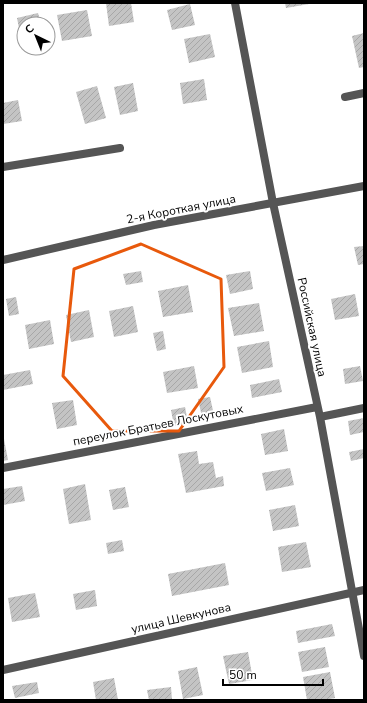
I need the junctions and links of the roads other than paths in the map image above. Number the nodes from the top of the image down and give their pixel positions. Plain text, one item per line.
1 (235, 3) edge
2 (364, 93) edge
3 (345, 97) dead end
4 (120, 148) dead end
5 (3, 167) edge
6 (364, 186) edge
7 (273, 203) junction
8 (3, 260) edge
9 (317, 407) junction
10 (364, 408) edge
11 (320, 417) junction
12 (3, 468) edge
13 (364, 590) edge
14 (352, 592) junction
15 (364, 656) edge
16 (3, 670) edge

1 - 7 street, Российская улица
2 - 3 street
4 - 5 street
6 - 7 street, 2-я Короткая улица
7 - 8 street, 2-я Короткая улица
7 - 9 street, Российская улица
9 - 11 street, Российская улица
9 - 12 street, переулок Братьев Лоскутовых
10 - 11 street
11 - 14 street, Российская улица
13 - 14 street, улица Шевкунова
14 - 15 street, Российская улица
14 - 16 street, улица Шевкунова

